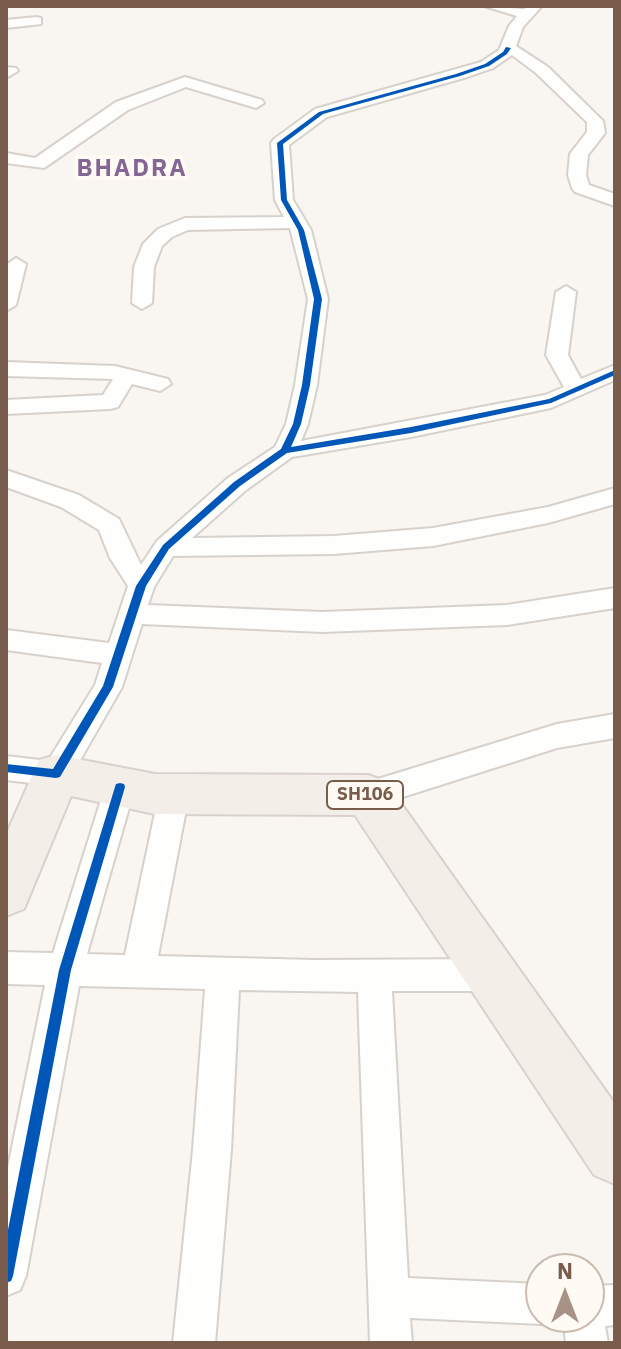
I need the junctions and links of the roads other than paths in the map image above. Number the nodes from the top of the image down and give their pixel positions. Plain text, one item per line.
1 (491, 6) edge
2 (531, 10) edge
3 (36, 21) dead end
4 (6, 24) edge
5 (508, 48) junction
6 (256, 103) dead end
7 (6, 158) edge
8 (615, 200) edge
9 (295, 222) junction
10 (16, 264) dead end
11 (566, 292) dead end
12 (142, 303) dead end
13 (6, 305) edge
14 (6, 369) edge
15 (615, 372) edge
16 (126, 376) junction
17 (160, 384) dead end
18 (576, 389) junction
19 (6, 407) edge
20 (285, 451) junction
21 (6, 478) edge
22 (615, 496) edge
23 (166, 547) junction
24 (141, 586) junction
25 (615, 598) edge
26 (132, 614) junction
27 (6, 640) edge
28 (118, 655) junction
29 (615, 726) edge
30 (6, 768) edge
31 (56, 774) junction
32 (120, 787) junction
33 (174, 794) junction
34 (368, 795) junction
35 (6, 893) edge
36 (6, 968) edge
37 (65, 970) junction
38 (138, 972) junction
39 (223, 974) junction
40 (492, 975) junction
41 (374, 976) junction
42 (615, 1154) edge
43 (6, 1276) edge
44 (389, 1297) junction
45 (525, 1303) edge
46 (194, 1343) edge
47 (391, 1343) edge

1 - 2 street
2 - 5 street
3 - 4 street
5 - 8 street
5 - 9 street
6 - 7 street
9 - 12 street
9 - 20 street
10 - 13 street
11 - 18 street
14 - 16 street
15 - 18 street
16 - 17 street
16 - 19 street
18 - 20 street
20 - 23 street
21 - 24 street
22 - 23 street
23 - 24 street
24 - 26 street
25 - 26 street
26 - 28 street
27 - 28 street
28 - 31 street
29 - 34 street
30 - 31 street
31 - 32 main road, SH106
31 - 35 main road
32 - 33 main road, SH106
32 - 37 street
33 - 34 main road, SH106
33 - 38 street
34 - 40 main road, SH106
36 - 37 street
37 - 38 street
37 - 43 street
38 - 39 street
39 - 41 street
39 - 46 street
40 - 41 street
40 - 42 main road, SH106
41 - 44 street
44 - 45 street
44 - 47 street

